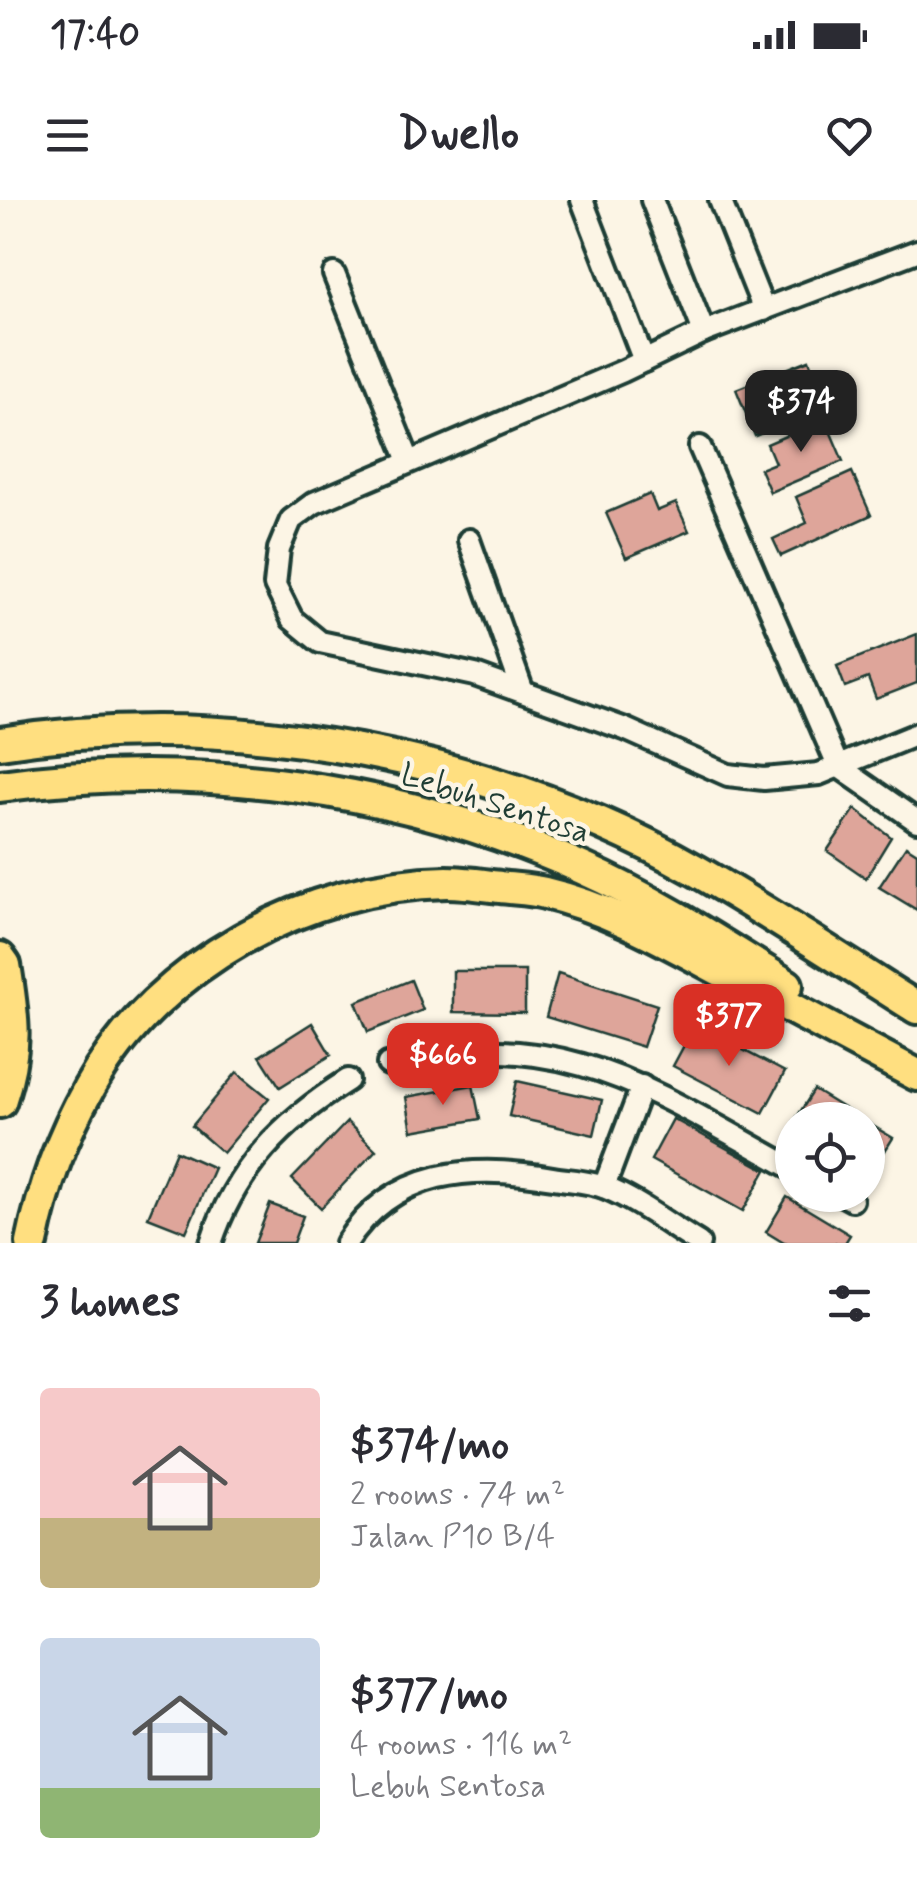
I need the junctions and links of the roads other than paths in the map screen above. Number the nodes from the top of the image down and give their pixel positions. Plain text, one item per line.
1 (582, 200) edge
2 (652, 200) edge
3 (720, 200) edge
4 (917, 251) edge
5 (334, 274) dead end
6 (764, 310) junction
7 (704, 332) junction
8 (644, 361) junction
9 (700, 447) dead end
10 (409, 461) junction
11 (469, 540) dead end
12 (524, 692) junction
13 (917, 734) edge
14 (0, 743) edge
15 (838, 766) junction
16 (0, 786) edge
17 (917, 822) edge
18 (0, 958) edge
19 (917, 1008) edge
20 (388, 1064) dead end
21 (917, 1065) edge
22 (917, 1075) edge
23 (348, 1080) dead end
24 (642, 1086) junction
25 (0, 1102) edge
26 (775, 1159) edge
27 (604, 1187) junction
28 (32, 1243) edge
29 (211, 1243) edge
30 (346, 1243) edge
31 (699, 1243) edge

1 - 8 street
2 - 7 street
3 - 6 street
4 - 6 street
5 - 10 street
6 - 7 street
7 - 8 street
8 - 10 street
9 - 15 street
10 - 12 street
11 - 12 street
12 - 15 street
13 - 15 street
14 - 19 main road, Lebuh Sentosa
15 - 17 street
16 - 21 main road, Lebuh Sentosa
18 - 25 main road
20 - 24 street
22 - 28 main road
23 - 29 street
24 - 26 street
24 - 27 street
27 - 30 street
27 - 31 street

